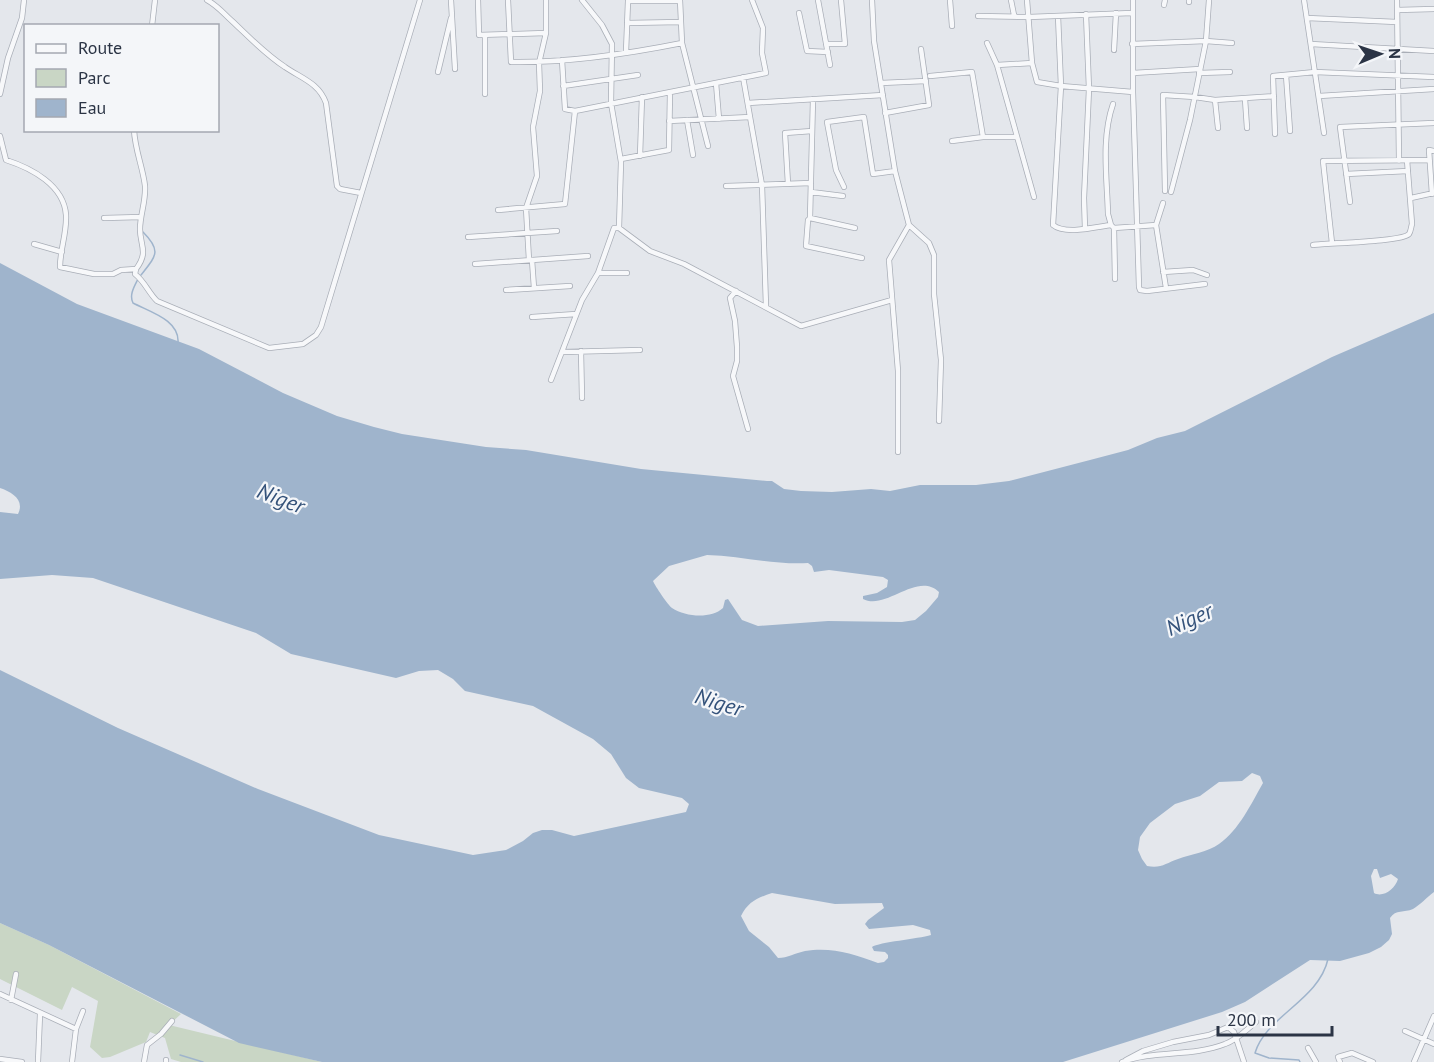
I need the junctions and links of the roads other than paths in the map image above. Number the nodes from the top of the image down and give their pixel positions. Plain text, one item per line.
1 (24, 0) edge
2 (155, 0) edge
3 (207, 0) edge
4 (420, 0) edge
5 (451, 0) edge
6 (478, 0) edge
7 (508, 0) edge
8 (546, 0) edge
9 (582, 0) edge
10 (680, 0) edge
11 (752, 0) edge
12 (818, 0) edge
13 (841, 0) edge
14 (872, 0) edge
15 (950, 0) edge
16 (1011, 0) edge
17 (1027, 0) edge
18 (1133, 0) edge
19 (1209, 0) edge
20 (1304, 0) edge
21 (1397, 0) edge
22 (1422, 0) edge
23 (1423, 9) junction
24 (1434, 9) edge
25 (1397, 10) junction
26 (799, 13) dead end
27 (1116, 13) junction
28 (1132, 13) junction
29 (1086, 14) junction
30 (452, 15) junction
31 (1014, 15) junction
32 (978, 16) dead end
33 (1058, 16) junction
34 (1029, 17) junction
35 (1307, 18) junction
36 (681, 22) junction
37 (1397, 22) junction
38 (627, 23) junction
39 (152, 24) edge
40 (952, 26) dead end
41 (546, 33) junction
42 (510, 34) junction
43 (485, 35) junction
44 (1206, 42) junction
45 (682, 43) junction
46 (987, 43) dead end
47 (1232, 43) dead end
48 (826, 44) junction
49 (1132, 44) junction
50 (1311, 45) junction
51 (921, 50) dead end
52 (1114, 50) dead end
53 (1398, 50) junction
54 (1434, 51) edge
55 (626, 52) junction
56 (828, 52) junction
57 (613, 53) junction
58 (0, 56) edge
59 (8, 58) junction
60 (562, 60) junction
61 (539, 63) junction
62 (1032, 63) junction
63 (830, 65) dead end
64 (997, 65) junction
65 (455, 69) dead end
66 (1199, 71) junction
67 (438, 72) dead end
68 (1230, 72) dead end
69 (1315, 72) junction
70 (1133, 73) junction
71 (638, 75) dead end
72 (1286, 75) junction
73 (1398, 75) junction
74 (930, 76) dead end
75 (743, 77) junction
76 (1434, 77) edge
77 (612, 79) junction
78 (926, 81) junction
79 (716, 83) junction
80 (881, 83) junction
81 (563, 86) junction
82 (1061, 86) junction
83 (693, 87) junction
84 (1089, 89) junction
85 (1434, 89) edge
86 (1398, 91) junction
87 (670, 92) junction
88 (1132, 92) junction
89 (0, 94) edge
90 (485, 94) dead end
91 (883, 95) junction
92 (1274, 96) junction
93 (1318, 96) junction
94 (1195, 97) junction
95 (642, 98) junction
96 (813, 99) junction
97 (1245, 99) junction
98 (1215, 100) junction
99 (748, 103) junction
100 (611, 104) junction
101 (1113, 104) dead end
102 (575, 111) junction
103 (885, 113) junction
104 (750, 117) junction
105 (701, 119) junction
106 (719, 119) junction
107 (687, 120) junction
108 (669, 121) junction
109 (1434, 123) edge
110 (1398, 124) junction
111 (1218, 128) dead end
112 (1246, 128) dead end
113 (812, 131) junction
114 (1290, 131) dead end
115 (134, 132) edge
116 (1324, 133) dead end
117 (1275, 134) dead end
118 (0, 136) edge
119 (983, 137) junction
120 (1017, 137) junction
121 (952, 141) dead end
122 (708, 146) dead end
123 (1434, 151) edge
124 (693, 155) dead end
125 (640, 156) junction
126 (621, 159) junction
127 (3, 160) edge
128 (1407, 160) junction
129 (1428, 160) junction
130 (1399, 161) junction
131 (1345, 162) junction
132 (895, 171) junction
133 (1408, 171) junction
134 (1346, 174) junction
135 (1432, 174) edge
136 (811, 183) junction
137 (762, 184) junction
138 (788, 184) junction
139 (726, 186) dead end
140 (844, 187) dead end
141 (811, 192) junction
142 (361, 193) junction
143 (1433, 194) edge
144 (843, 196) dead end
145 (1034, 197) dead end
146 (1411, 198) junction
147 (1350, 202) dead end
148 (1163, 203) dead end
149 (526, 208) junction
150 (498, 210) dead end
151 (104, 218) dead end
152 (141, 218) junction
153 (810, 218) junction
154 (909, 225) junction
155 (1156, 225) junction
156 (1112, 226) junction
157 (1137, 226) junction
158 (619, 228) junction
159 (855, 228) dead end
160 (1085, 229) junction
161 (557, 231) dead end
162 (527, 233) junction
163 (468, 237) dead end
164 (1332, 243) junction
165 (34, 244) dead end
166 (1313, 245) dead end
167 (62, 252) junction
168 (588, 256) dead end
169 (862, 258) dead end
170 (530, 260) junction
171 (475, 264) dead end
172 (136, 269) junction
173 (1163, 272) junction
174 (598, 273) junction
175 (627, 273) dead end
176 (1207, 275) dead end
177 (1115, 279) dead end
178 (1205, 284) dead end
179 (570, 286) dead end
180 (534, 288) junction
181 (1166, 288) junction
182 (506, 290) dead end
183 (736, 291) junction
184 (892, 300) junction
185 (766, 306) junction
186 (576, 314) junction
187 (532, 317) dead end
188 (640, 350) dead end
189 (581, 351) junction
190 (562, 352) junction
191 (551, 380) dead end
192 (582, 398) dead end
193 (939, 421) dead end
194 (748, 429) dead end
195 (898, 452) dead end
196 (16, 974) dead end
197 (0, 994) edge
198 (11, 1000) junction
199 (83, 1011) dead end
200 (40, 1014) junction
201 (1434, 1016) edge
202 (172, 1021) dead end
203 (1256, 1022) dead end
204 (76, 1029) junction
205 (1405, 1031) dead end
206 (1236, 1038) junction
207 (1424, 1040) junction
208 (1434, 1044) edge
209 (1308, 1048) dead end
210 (0, 1059) edge
211 (1339, 1060) edge
212 (13, 1061) edge
213 (1124, 1061) edge
214 (22, 1062) edge
215 (38, 1062) edge
216 (72, 1062) edge
217 (144, 1062) edge
218 (1244, 1062) edge
219 (1316, 1062) edge
220 (1373, 1062) edge
221 (1414, 1062) edge

1 - 59 street
2 - 39 street
3 - 142 street
4 - 142 street
5 - 30 street
6 - 43 street
7 - 42 street
8 - 41 street
9 - 57 street
10 - 36 street
10 - 38 street
11 - 75 street
12 - 48 street
13 - 48 street
14 - 80 street
15 - 40 street
16 - 31 street
17 - 34 street
18 - 28 street
19 - 44 street
20 - 35 street
21 - 25 street
22 - 23 street
23 - 24 street
23 - 25 street
25 - 37 street
26 - 56 street
27 - 28 street
27 - 29 street
27 - 52 street
28 - 49 street
29 - 33 street
29 - 84 street
30 - 65 street
30 - 67 street
31 - 32 street
31 - 34 street
33 - 34 street
33 - 82 street
34 - 62 street
35 - 37 street
35 - 50 street
36 - 38 street
36 - 45 street
37 - 53 street
38 - 55 street
41 - 42 street
41 - 61 street
42 - 43 street
42 - 61 street
43 - 90 street
44 - 47 street
44 - 49 street
44 - 66 street
45 - 55 street
45 - 83 street
46 - 64 street
48 - 56 street
49 - 70 street
50 - 53 street
50 - 69 street
51 - 78 street
53 - 54 street
53 - 73 street
55 - 57 street
56 - 63 street
57 - 60 street
57 - 77 street
58 - 59 street
59 - 89 street
60 - 61 street
60 - 81 street
61 - 149 street
62 - 64 street
62 - 82 street
64 - 120 street
66 - 68 street
66 - 70 street
66 - 94 street
69 - 72 street
69 - 73 street
69 - 93 street
70 - 88 street
71 - 77 street
72 - 92 street
72 - 114 street
73 - 76 street
73 - 86 street
74 - 119 street
75 - 79 street
75 - 99 street
77 - 81 street
77 - 100 street
78 - 80 street
78 - 103 street
79 - 83 street
79 - 106 street
80 - 91 street
81 - 102 street
82 - 84 street
82 - 160 street
83 - 87 street
83 - 105 street
84 - 88 street
84 - 160 street
85 - 86 street
86 - 93 street
86 - 110 street
87 - 95 street
87 - 108 street
88 - 157 street
91 - 96 street
91 - 103 street
92 - 97 street
92 - 117 street
93 - 116 street
94 - 94 street
94 - 98 street
95 - 100 street
95 - 125 street
96 - 99 street
96 - 113 street
97 - 98 street
97 - 112 street
98 - 111 street
99 - 104 street
100 - 102 street
100 - 126 street
101 - 156 street
102 - 149 street
103 - 132 street
104 - 106 street
104 - 137 street
105 - 106 street
105 - 107 street
105 - 122 street
107 - 108 street
107 - 124 street
108 - 125 street
109 - 110 street
110 - 130 street
110 - 131 street
113 - 136 street
113 - 138 street
115 - 152 street
118 - 127 street
119 - 120 street
119 - 121 street
120 - 145 street
123 - 129 street
125 - 126 street
126 - 158 street
127 - 167 street
128 - 129 street
128 - 130 street
128 - 133 street
129 - 135 street
130 - 131 street
131 - 134 street
131 - 164 street
132 - 140 street
132 - 154 street
133 - 134 street
133 - 146 street
134 - 147 street
135 - 143 street
136 - 138 street
136 - 141 street
137 - 138 street
137 - 139 street
137 - 185 street
141 - 144 street
141 - 153 street
142 - 172 street
143 - 146 street
146 - 164 street
148 - 155 street
149 - 150 street
149 - 162 street
151 - 152 street
152 - 172 street
153 - 159 street
153 - 169 street
154 - 184 street
154 - 193 street
155 - 157 street
155 - 173 street
156 - 157 street
156 - 160 street
156 - 177 street
157 - 181 street
158 - 174 street
158 - 183 street
161 - 162 street
162 - 163 street
162 - 170 street
164 - 166 street
165 - 167 street
167 - 172 street
168 - 170 street
170 - 171 street
170 - 180 street
173 - 176 street
173 - 181 street
174 - 175 street
174 - 186 street
178 - 181 street
179 - 180 street
180 - 182 street
183 - 185 street
183 - 194 street
184 - 185 street
184 - 195 street
186 - 187 street
186 - 190 street
188 - 189 street
189 - 190 street
189 - 192 street
190 - 191 street
196 - 198 street
197 - 198 street
198 - 200 street
199 - 204 street
200 - 204 street
200 - 215 street
201 - 207 street
202 - 217 street
203 - 206 street
204 - 216 street
205 - 207 street
206 - 213 street
206 - 213 street
206 - 218 street
207 - 208 street
207 - 221 street
209 - 219 street
210 - 212 street
211 - 220 street
212 - 214 street

